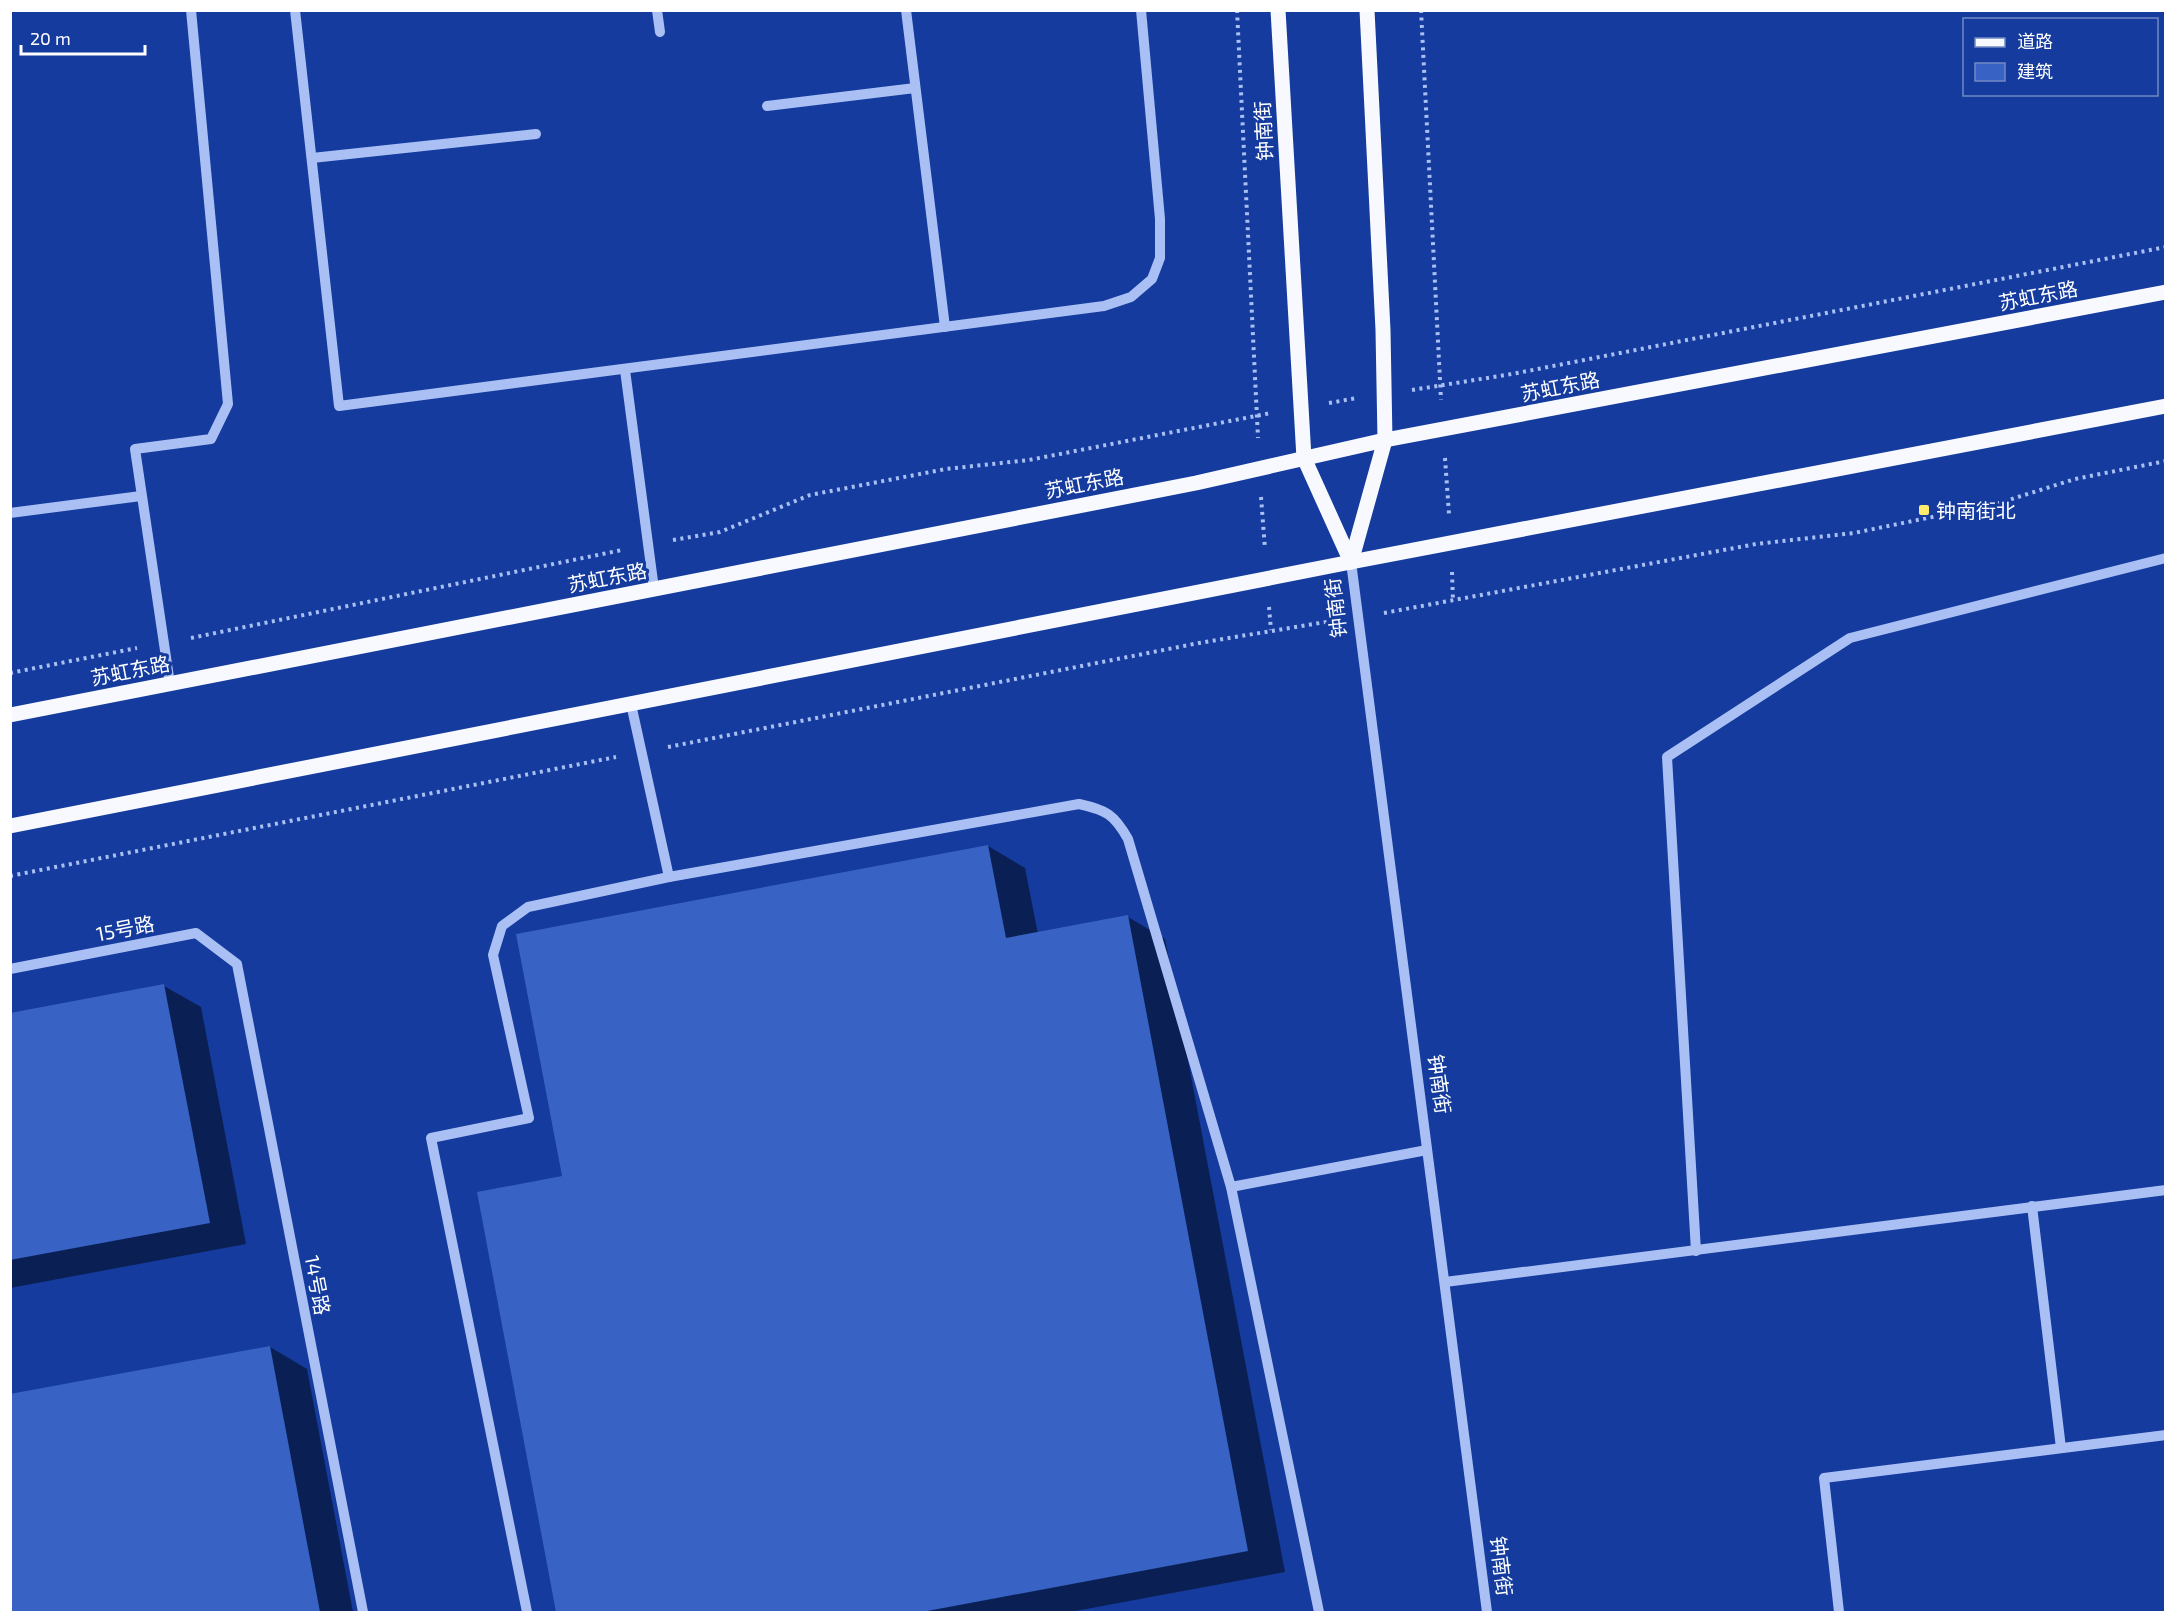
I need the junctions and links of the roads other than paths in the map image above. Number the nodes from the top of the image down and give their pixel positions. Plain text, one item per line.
1 (191, 10) edge
2 (295, 10) edge
3 (657, 10) edge
4 (906, 10) edge
5 (1141, 10) edge
6 (1278, 10) edge
7 (1367, 10) edge
8 (660, 32) dead end
9 (915, 88) junction
10 (767, 106) dead end
11 (536, 134) dead end
12 (312, 158) junction
13 (2166, 292) edge
14 (945, 327) junction
15 (625, 370) junction
16 (2166, 406) edge
17 (1385, 440) junction
18 (1304, 458) junction
19 (141, 496) junction
20 (10, 513) edge
21 (2166, 558) edge
22 (1351, 562) junction
23 (654, 589) junction
24 (170, 684) junction
25 (631, 704) junction
26 (10, 715) edge
27 (10, 826) edge
28 (669, 877) junction
29 (237, 964) joint
30 (10, 969) edge
31 (1428, 1150) junction
32 (1231, 1187) junction
33 (2166, 1190) edge
34 (2032, 1206) junction
35 (1696, 1251) junction
36 (1445, 1282) junction
37 (2166, 1435) edge
38 (2061, 1448) junction
39 (363, 1612) edge
40 (527, 1612) edge
41 (1319, 1612) edge
42 (1487, 1612) edge
43 (1839, 1612) edge

1 - 19 street
2 - 12 street
3 - 8 street
4 - 9 street
5 - 14 street
6 - 18 main road, 钟南街
7 - 17 main road, 钟南街
9 - 10 street
9 - 14 street
11 - 12 street
12 - 15 street
13 - 17 main road, 苏虹东路
14 - 15 street
15 - 23 street
16 - 22 main road
17 - 18 main road, 苏虹东路
17 - 22 main road, 钟南街
18 - 22 main road, 钟南街
18 - 23 main road, 苏虹东路
19 - 20 street
19 - 24 street
21 - 35 street
22 - 25 main road
22 - 31 street, 钟南街
23 - 24 main road, 苏虹东路
24 - 26 main road, 苏虹东路
25 - 27 main road
25 - 28 street
28 - 32 street
28 - 40 street
29 - 30 street, 15号路
29 - 39 street, 14号路
31 - 32 street
31 - 36 street, 钟南街
32 - 41 street
33 - 34 street
34 - 35 street
34 - 38 street
35 - 36 street
36 - 42 street, 钟南街
37 - 38 street
38 - 43 street

